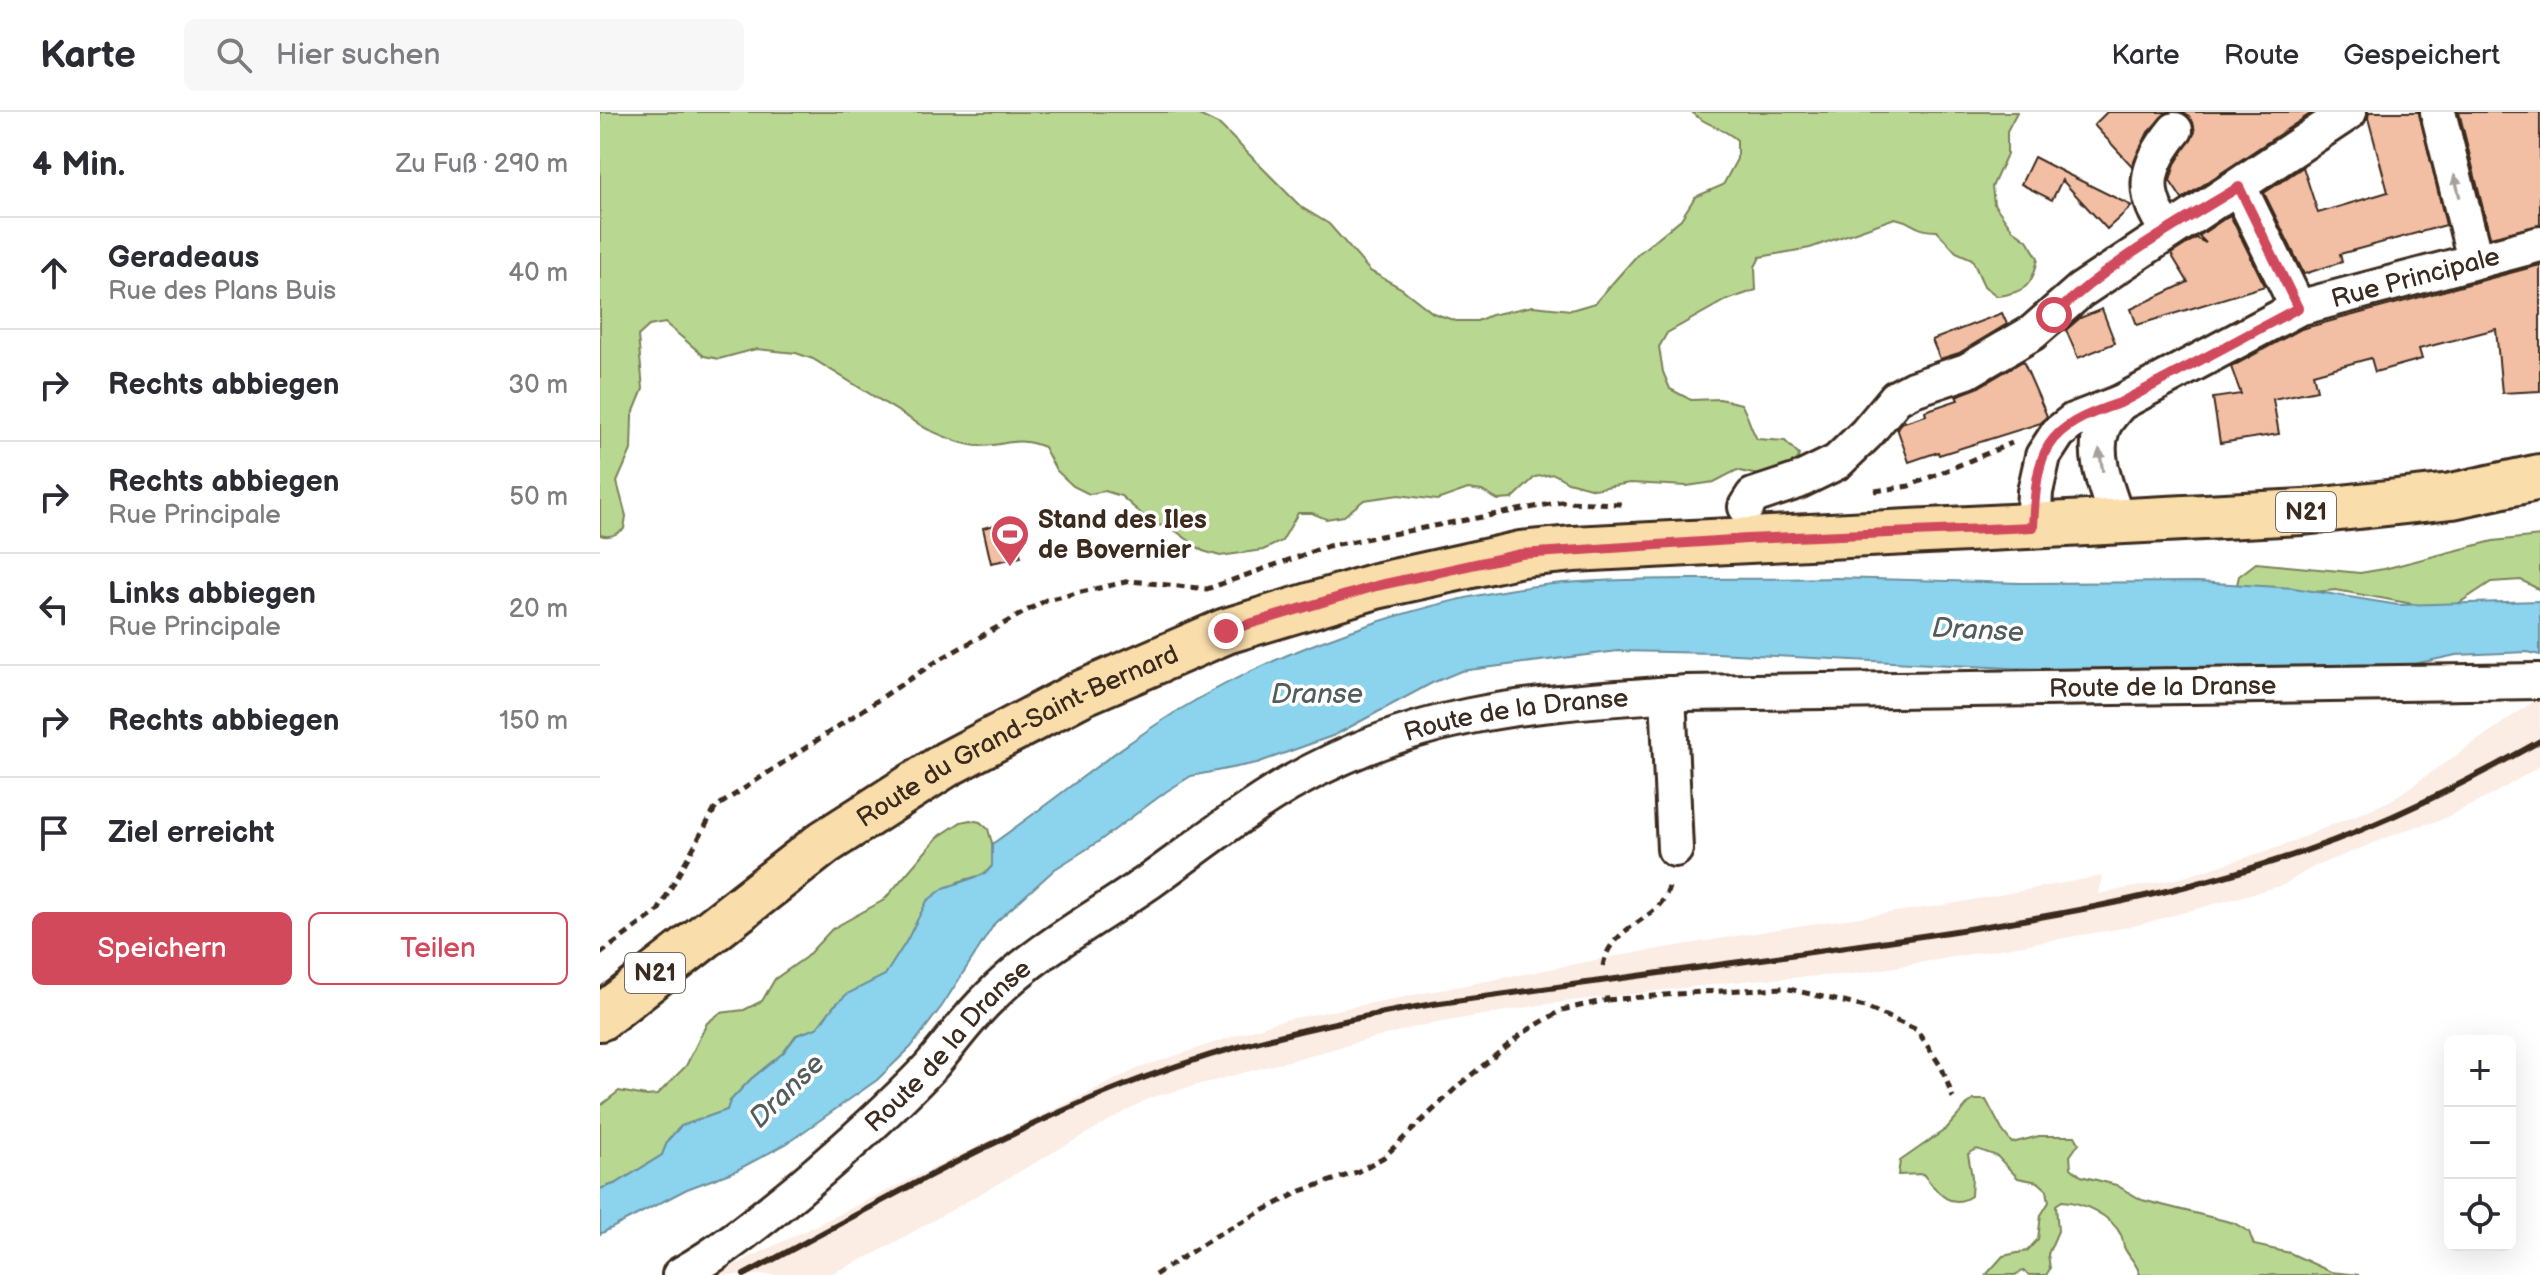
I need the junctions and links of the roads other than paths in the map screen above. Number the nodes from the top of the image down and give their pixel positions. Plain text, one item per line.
1 (2349, 112) edge
2 (2438, 112) edge
3 (2175, 130) dead end
4 (2239, 187) junction
5 (2168, 230) junction
6 (2540, 244) edge
7 (2475, 260) junction
8 (2298, 308) junction
9 (2120, 403) junction
10 (2540, 477) edge
11 (1746, 507) dead end
12 (2118, 523) junction
13 (2033, 527) junction
14 (2540, 681) edge
15 (1668, 694) junction
16 (1675, 849) road end
17 (600, 1018) edge
18 (680, 1275) edge

1 - 4 street
7 -> 2 street
3 - 5 street
4 - 5 street
4 - 8 street
5 - 11 street
6 - 7 street, Rue Principale
7 - 8 street, Rue Principale
8 - 9 street, Rue Principale
12 -> 9 street
9 - 13 street, Rue Principale
10 - 12 main road, Route du Grand-Saint-Bernard / N21
12 - 13 main road, Route du Grand-Saint-Bernard / N21
13 - 17 main road, Route du Grand-Saint-Bernard / N21
14 - 15 street, Route de la Dranse
15 - 16 street
15 - 18 street, Route de la Dranse

